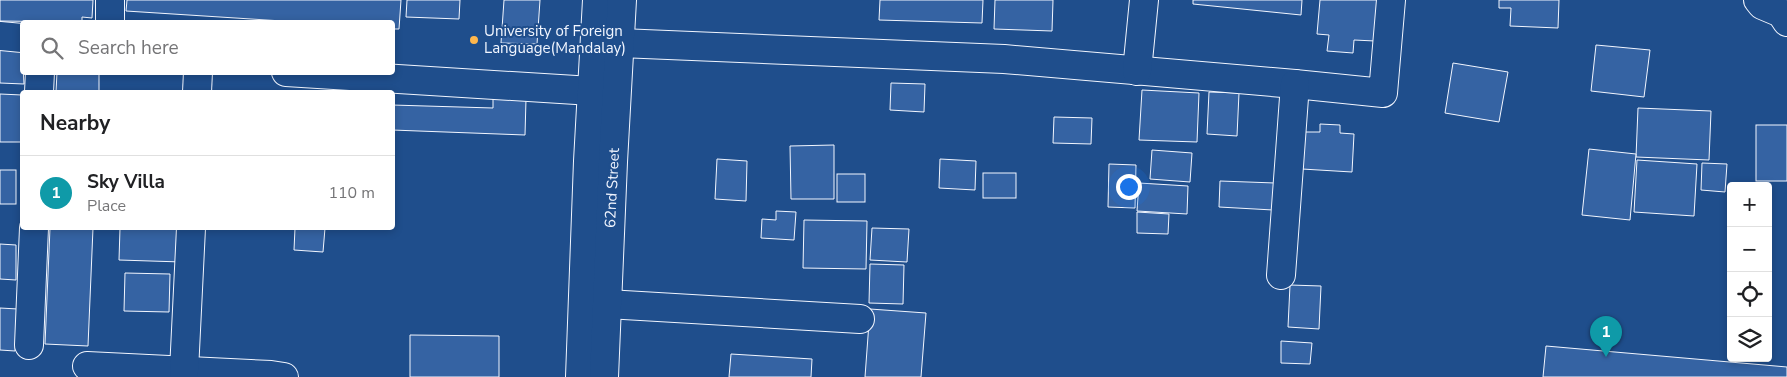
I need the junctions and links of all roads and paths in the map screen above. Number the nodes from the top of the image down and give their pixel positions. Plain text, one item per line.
1 (110, 0) edge
2 (597, 0) edge
3 (622, 0) edge
4 (1144, 0) edge
5 (1391, 0) edge
6 (1758, 0) edge
7 (110, 20) edge
8 (1787, 22) edge
9 (0, 36) edge
10 (20, 38) edge
11 (620, 42) junction
12 (1137, 71) junction
13 (40, 75) edge
14 (198, 75) edge
15 (334, 75) edge
16 (1295, 84) junction
17 (39, 90) edge
18 (197, 90) edge
19 (592, 91) junction
20 (34, 230) edge
21 (191, 230) edge
22 (1280, 275) dead end
23 (607, 304) junction
24 (860, 319) dead end
25 (29, 344) dead end
26 (87, 366) dead end
27 (184, 371) junction
28 (284, 377) edge
29 (580, 377) edge
30 (604, 377) edge

1 - 7 street
2 - 19 street, 62nd Street
3 - 11 street, 62nd Street
4 - 12 street
5 - 16 street
6 - 8 street
9 - 10 street
11 - 12 street
11 - 23 street, 62nd Street
12 - 16 street
13 - 17 street
14 - 18 street
15 - 19 street
16 - 22 street
19 - 29 street, 62nd Street
20 - 25 street
21 - 27 street
23 - 24 street
23 - 30 street, 62nd Street
26 - 27 street
27 - 28 street

